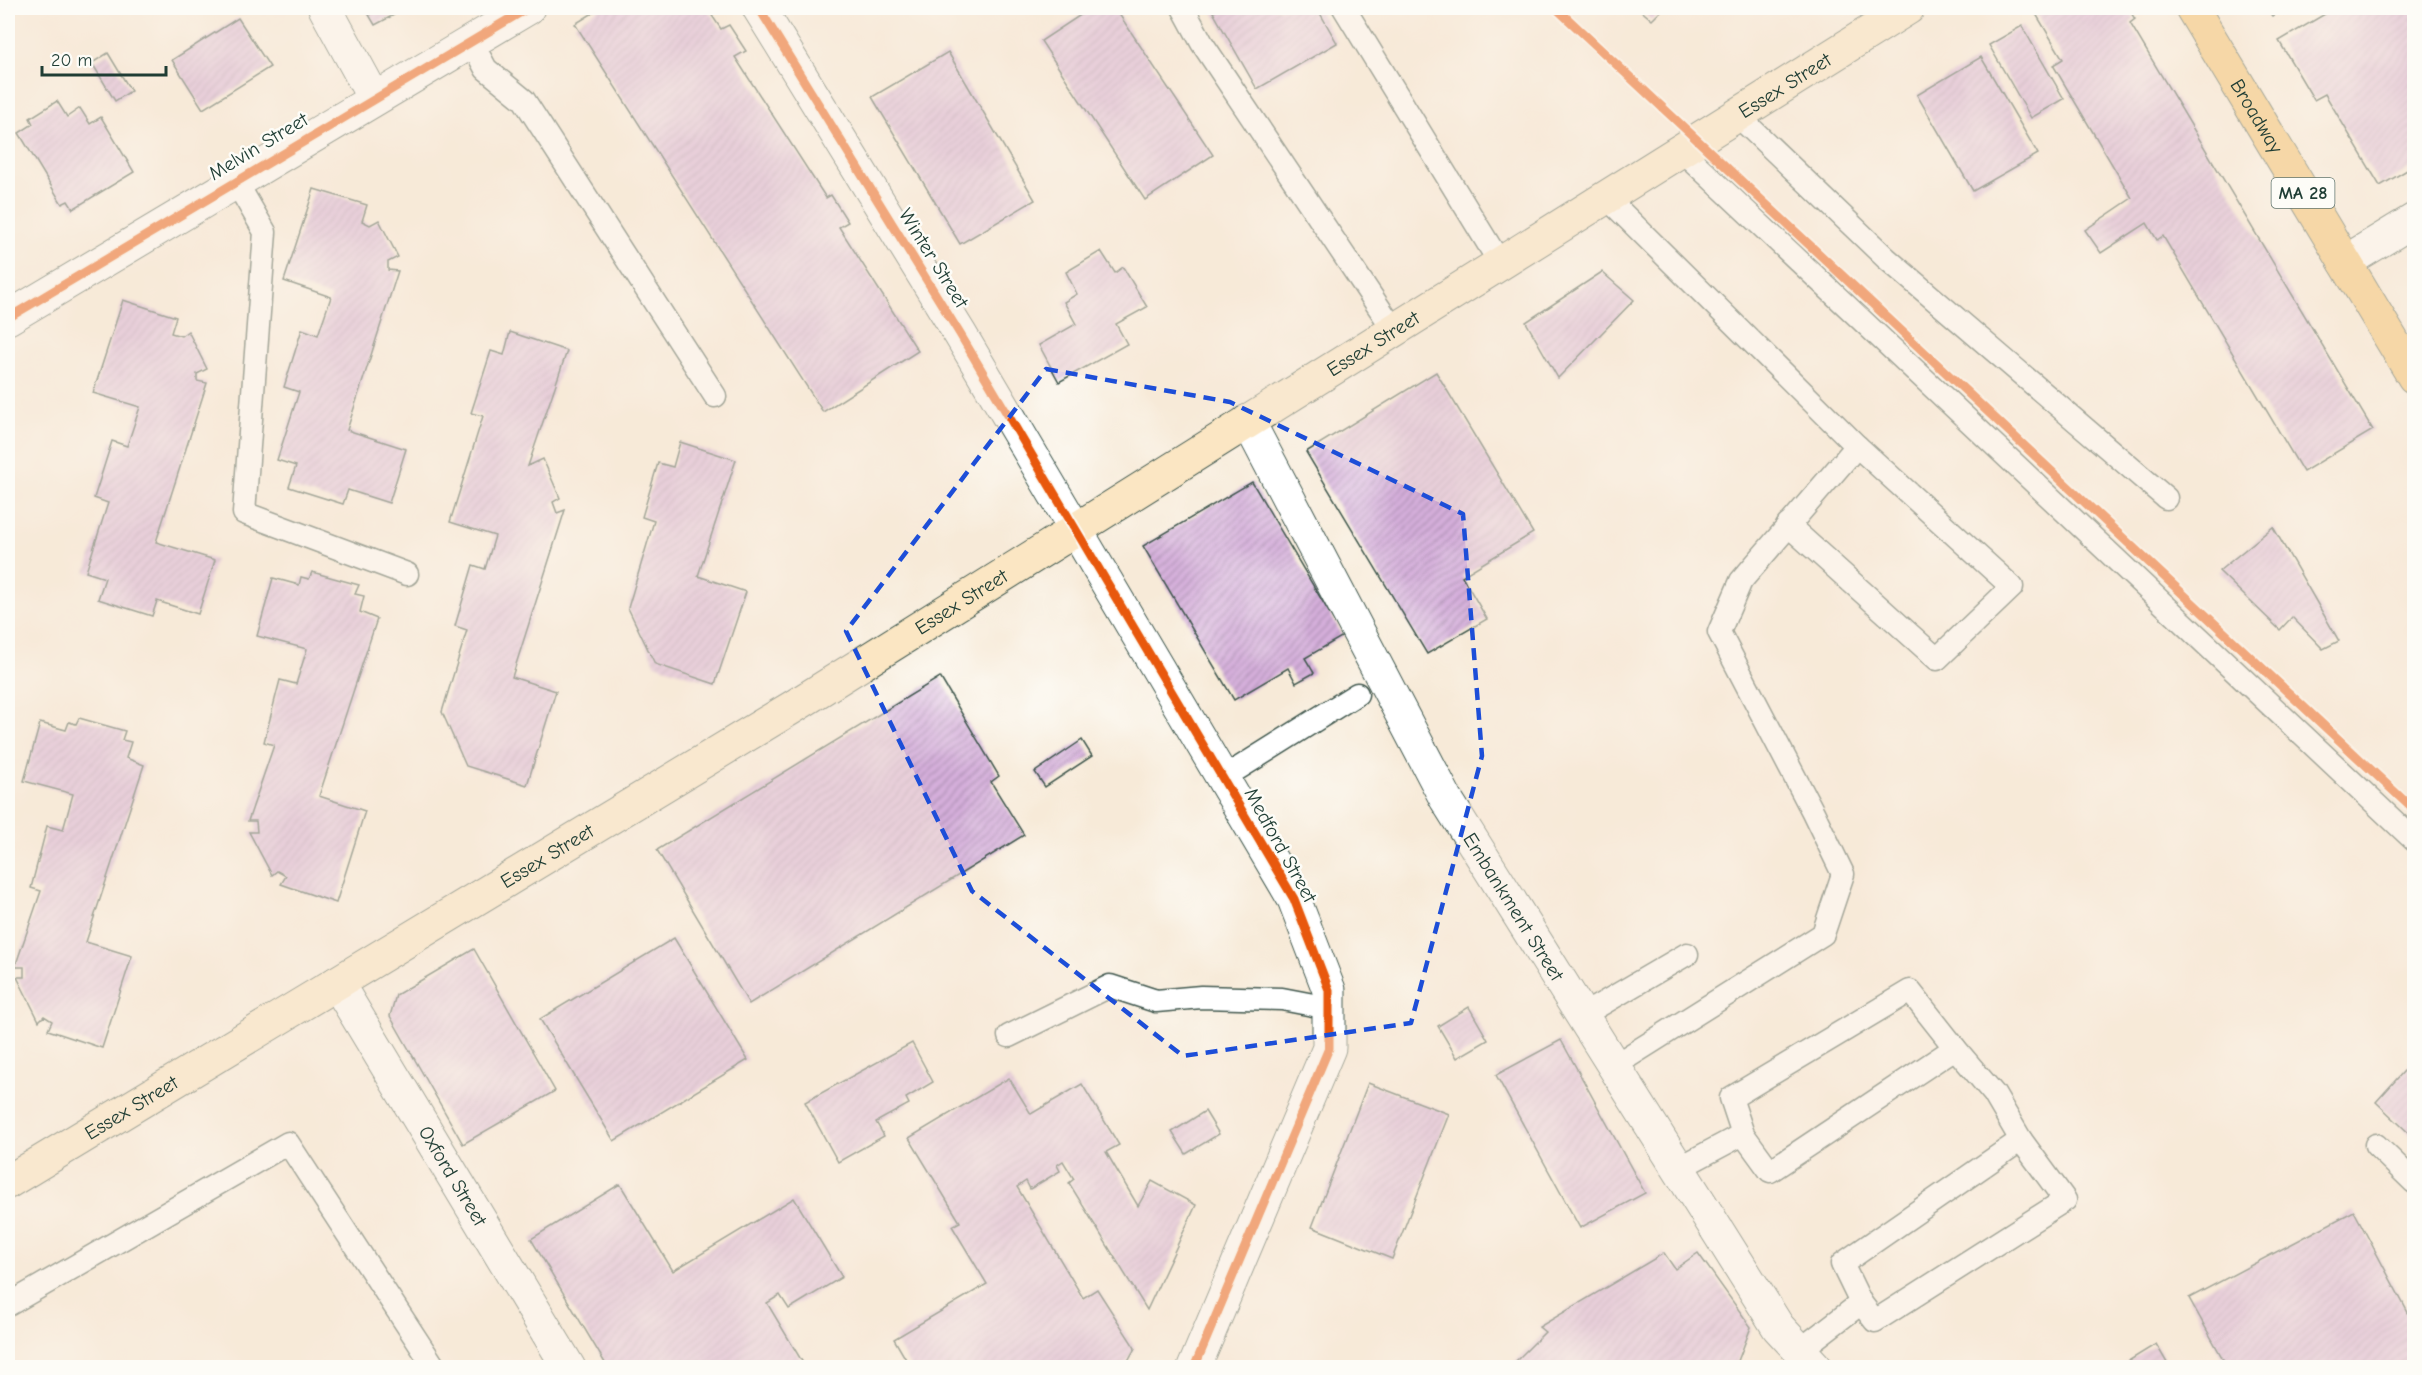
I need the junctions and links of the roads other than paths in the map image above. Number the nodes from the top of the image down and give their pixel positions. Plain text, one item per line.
1 (326, 8) edge
2 (528, 8) edge
3 (759, 8) edge
4 (1183, 8) edge
5 (1344, 8) edge
6 (1908, 8) edge
7 (2192, 8) edge
8 (471, 41) junction
9 (374, 98) junction
10 (1737, 115) junction
11 (1681, 150) junction
12 (235, 180) junction
13 (1606, 197) junction
14 (2415, 220) edge
15 (2345, 262) junction
16 (1500, 263) junction
17 (8, 318) edge
18 (1395, 330) junction
19 (2415, 377) edge
20 (715, 396) dead end
21 (1248, 421) junction
22 (1857, 446) junction
23 (2166, 498) dead end
24 (1788, 525) junction
25 (1076, 530) junction
26 (407, 574) dead end
27 (1357, 694) dead end
28 (1223, 778) junction
29 (2415, 840) edge
30 (1687, 954) dead end
31 (337, 983) junction
32 (1329, 1008) junction
33 (1583, 1015) junction
34 (1009, 1036) dead end
35 (1955, 1048) junction
36 (1615, 1065) junction
37 (1743, 1134) junction
38 (2021, 1140) junction
39 (2376, 1145) dead end
40 (1679, 1168) junction
41 (8, 1182) edge
42 (2415, 1182) edge
43 (1861, 1303) junction
44 (8, 1305) edge
45 (1808, 1359) edge
46 (435, 1368) edge
47 (569, 1368) edge
48 (1194, 1368) edge

1 - 9 street
2 - 8 street, Melvin Street
3 - 25 street, Winter Street
4 - 18 lane
5 - 16 lane
6 - 10 main road, Essex Street
7 - 15 main road, Broadway / MA 28
8 - 9 street, Melvin Street
8 - 20 lane
9 - 12 street, Melvin Street
10 - 11 main road, Essex Street
10 - 23 lane
11 - 13 main road, Essex Street
11 - 29 lane
12 - 17 street, Melvin Street
12 - 26 lane
13 - 16 main road, Essex Street
13 - 22 lane
14 - 15 street
15 - 19 main road, Broadway / MA 28
16 - 18 main road, Essex Street
18 - 21 main road, Essex Street
21 - 25 main road, Essex Street
21 - 33 street, Embankment Street
22 - 24 lane
22 - 24 lane
24 - 36 lane
25 - 28 street, Medford Street
25 - 31 main road, Essex Street
27 - 28 lane
28 - 32 street, Medford Street
30 - 33 lane
31 - 41 main road, Essex Street
31 - 47 street, Oxford Street
32 - 34 lane
32 - 48 street, Medford Street
33 - 36 street, Embankment Street
35 - 37 lane
35 - 37 lane
35 - 38 lane
36 - 40 street, Embankment Street
37 - 40 lane
38 - 43 lane
38 - 43 lane
39 - 42 lane
40 - 45 street, Embankment Street
43 - 45 lane
44 - 46 lane

